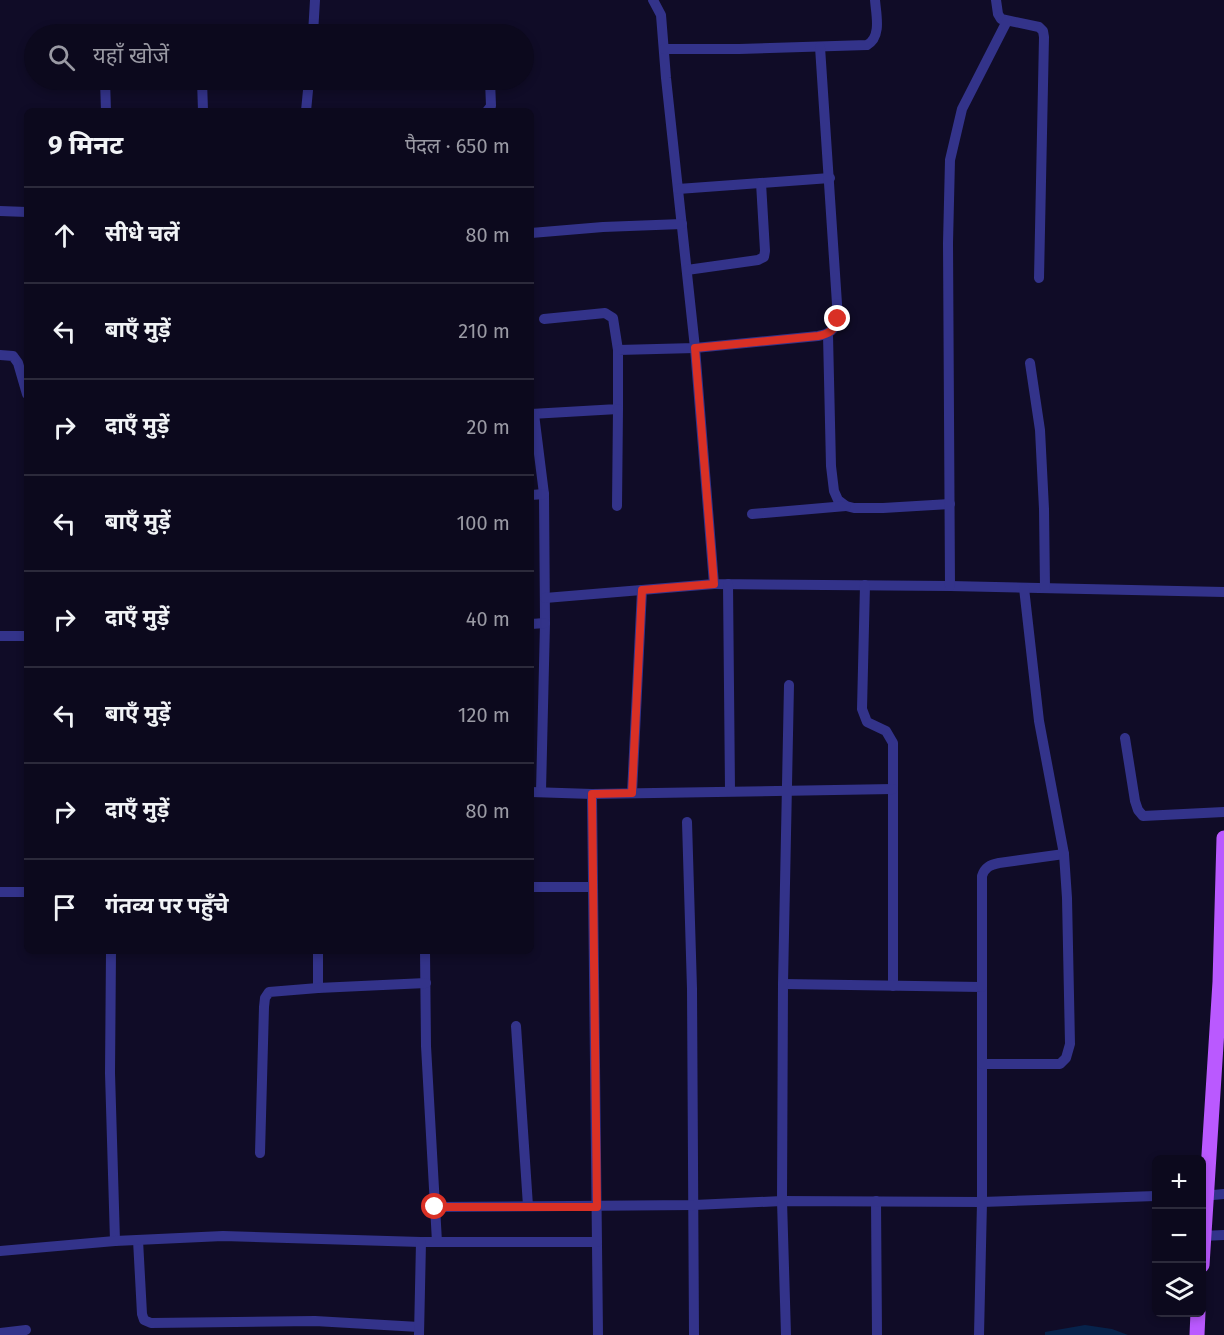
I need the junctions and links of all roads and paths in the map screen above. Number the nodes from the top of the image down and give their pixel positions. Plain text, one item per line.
1 (315, 0) edge
2 (653, 0) edge
3 (875, 0) edge
4 (996, 0) edge
5 (1006, 21) junction
6 (314, 24) edge
7 (820, 47) junction
8 (664, 49) junction
9 (105, 90) edge
10 (202, 90) edge
11 (308, 90) edge
12 (490, 90) edge
13 (106, 108) edge
14 (203, 108) edge
15 (306, 108) edge
16 (489, 108) edge
17 (830, 178) junction
18 (761, 183) junction
19 (678, 189) junction
20 (0, 211) edge
21 (24, 212) edge
22 (682, 224) junction
23 (534, 233) edge
24 (687, 270) junction
25 (1039, 278) dead end
26 (544, 319) dead end
27 (828, 334) junction
28 (695, 348) junction
29 (618, 350) junction
30 (0, 355) edge
31 (1030, 363) dead end
32 (24, 384) edge
33 (618, 409) junction
34 (534, 414) edge
35 (534, 427) edge
36 (544, 494) junction
37 (534, 495) edge
38 (950, 504) junction
39 (618, 506) dead end
40 (846, 506) junction
41 (752, 514) dead end
42 (714, 584) junction
43 (728, 584) junction
44 (865, 585) junction
45 (950, 586) junction
46 (1024, 588) junction
47 (1045, 588) junction
48 (642, 590) junction
49 (1224, 592) edge
50 (545, 598) junction
51 (545, 623) junction
52 (534, 624) edge
53 (0, 636) edge
54 (24, 636) edge
55 (789, 685) dead end
56 (1125, 738) dead end
57 (893, 789) junction
58 (730, 790) junction
59 (787, 790) junction
60 (536, 791) edge
61 (632, 793) junction
62 (592, 794) junction
63 (1224, 812) edge
64 (687, 822) dead end
65 (1224, 838) edge
66 (1064, 854) junction
67 (534, 887) edge
68 (593, 887) junction
69 (0, 892) edge
70 (24, 892) edge
71 (111, 954) edge
72 (318, 954) edge
73 (425, 954) edge
74 (426, 983) junction
75 (783, 984) junction
76 (892, 986) junction
77 (982, 987) junction
78 (318, 988) junction
79 (516, 1026) dead end
80 (982, 1064) junction
81 (260, 1153) dead end
82 (1206, 1169) edge
83 (1224, 1194) edge
84 (1152, 1196) edge
85 (1206, 1196) edge
86 (782, 1201) junction
87 (876, 1201) junction
88 (982, 1202) junction
89 (694, 1205) junction
90 (528, 1206) junction
91 (435, 1207) junction
92 (597, 1207) junction
93 (1206, 1236) edge
94 (1224, 1236) edge
95 (138, 1240) junction
96 (115, 1241) junction
97 (421, 1242) junction
98 (437, 1242) junction
99 (597, 1242) junction
100 (0, 1251) edge
101 (1198, 1317) edge
102 (26, 1330) dead end
103 (419, 1331) edge
104 (0, 1333) edge
105 (598, 1335) edge
106 (694, 1335) edge
107 (786, 1335) edge
108 (877, 1335) edge
109 (979, 1335) edge
110 (1197, 1335) edge

1 - 6 street
2 - 8 street
3 - 7 street
4 - 5 street
5 - 25 street
5 - 38 street
7 - 8 street
7 - 17 street
8 - 19 street
9 - 13 street
10 - 14 street
11 - 15 street
12 - 16 street
17 - 18 street
17 - 27 street
18 - 19 street
18 - 24 street
19 - 22 street
20 - 21 street
22 - 23 street
22 - 24 street
24 - 28 street
26 - 29 street
27 - 28 street
27 - 40 street
28 - 29 street
28 - 42 street
29 - 33 street
30 - 32 street
31 - 47 street
33 - 34 street
33 - 39 street
35 - 36 street
36 - 37 street
36 - 50 street
38 - 40 street
38 - 45 street
40 - 41 street
42 - 43 street
42 - 48 street
43 - 44 street
43 - 58 street
44 - 45 street
44 - 57 street
45 - 46 street
46 - 47 street
46 - 66 street
47 - 49 street
48 - 50 street
48 - 61 street
50 - 51 street
51 - 52 street
51 - 60 street
53 - 54 street
55 - 59 street
56 - 63 street
57 - 59 street
57 - 76 street
58 - 59 street
58 - 61 street
59 - 75 street
60 - 62 street
61 - 62 street
62 - 68 street
64 - 89 street
65 - 82 main road
66 - 77 street
66 - 80 street
67 - 68 street
68 - 92 street
69 - 70 street
71 - 96 street
72 - 78 street
73 - 74 street
74 - 78 street
74 - 91 street
75 - 76 street
75 - 86 street
76 - 77 street
77 - 80 street
78 - 81 street
79 - 90 street
80 - 88 street
83 - 85 street
84 - 88 street
86 - 87 street
86 - 89 street
86 - 107 street
87 - 88 street
87 - 108 street
88 - 109 street
89 - 92 street
89 - 106 street
90 - 91 street
90 - 92 street
91 - 98 street
92 - 99 street
93 - 94 street
95 - 96 street
95 - 97 street
95 - 103 street
96 - 100 street
97 - 98 street
97 - 103 street
98 - 99 street
99 - 105 street
101 - 110 main road
102 - 104 street

